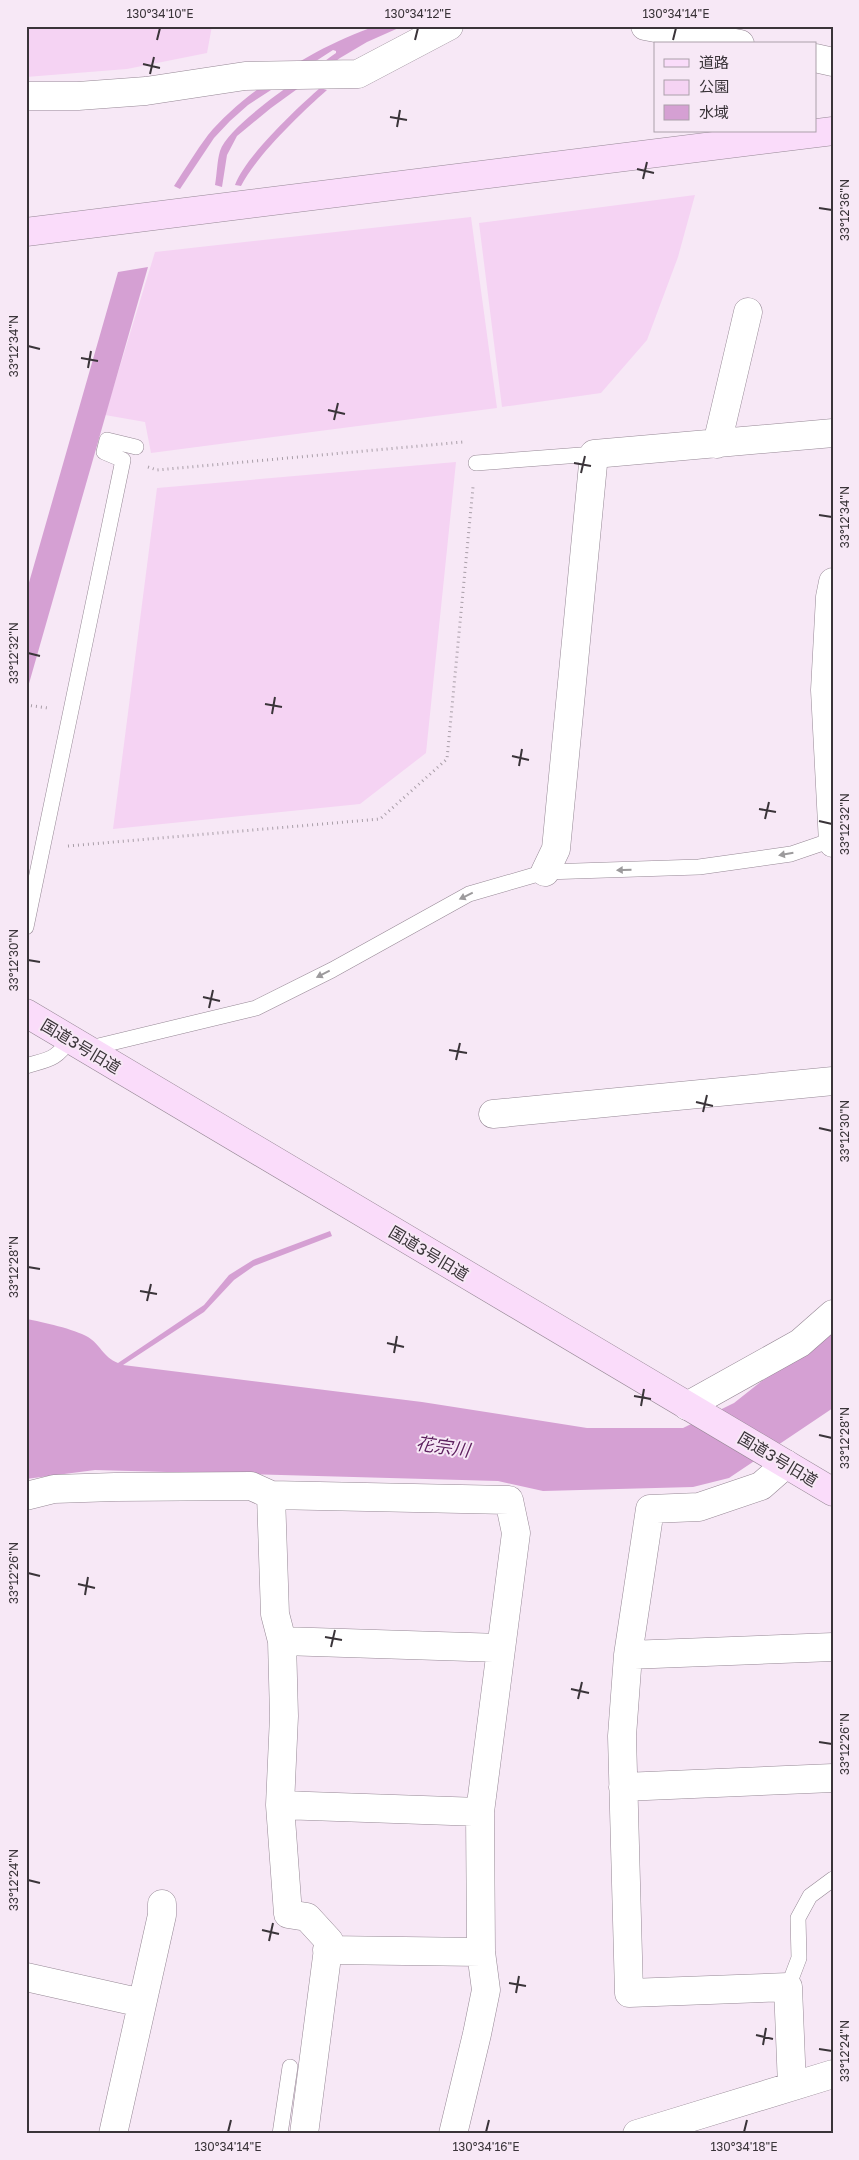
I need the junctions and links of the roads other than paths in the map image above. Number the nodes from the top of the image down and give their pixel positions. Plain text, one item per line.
1 (449, 26) edge
2 (645, 26) edge
3 (687, 30) edge
4 (732, 42) edge
5 (816, 58) edge
6 (833, 62) edge
7 (26, 96) edge
8 (833, 131) edge
9 (26, 232) edge
10 (748, 312) dead end
11 (833, 433) edge
12 (718, 444) junction
13 (136, 447) dead end
14 (594, 454) junction
15 (476, 463) road end
16 (833, 582) edge
17 (833, 841) edge
18 (546, 872) junction
19 (26, 927) edge
20 (26, 1013) edge
21 (78, 1044) junction
22 (26, 1066) edge
23 (833, 1082) edge
24 (493, 1114) dead end
25 (833, 1314) edge
26 (692, 1408) junction
27 (783, 1462) junction
28 (833, 1492) edge
29 (271, 1495) junction
30 (26, 1496) edge
31 (282, 1641) junction
32 (833, 1647) edge
33 (501, 1648) junction
34 (628, 1655) junction
35 (833, 1778) edge
36 (623, 1787) junction
37 (280, 1805) junction
38 (480, 1812) junction
39 (833, 1879) edge
40 (162, 1904) dead end
41 (327, 1950) junction
42 (481, 1952) junction
43 (26, 1977) edge
44 (788, 1987) junction
45 (142, 2003) junction
46 (290, 2067) dead end
47 (833, 2074) edge
48 (792, 2086) junction
49 (113, 2134) edge
50 (280, 2134) edge
51 (304, 2134) edge
52 (452, 2134) edge
53 (637, 2134) edge

1 - 7 street
2 - 3 street
3 - 4 street
5 - 6 street
8 - 9 street
10 - 12 street
11 - 12 street
12 - 14 street
13 - 19 lane
14 - 15 lane
14 - 18 street
16 - 17 street
17 -> 18 lane
18 -> 21 lane
20 - 21 street, 国道3号旧道
21 - 22 lane
21 - 26 street, 国道3号旧道
23 - 24 street
25 - 26 street
26 - 27 street, 国道3号旧道
27 - 28 street, 国道3号旧道
27 - 34 street
29 - 30 street
29 - 31 street
29 - 33 street
31 - 33 street
31 - 37 street
32 - 34 street
33 - 38 street
34 - 36 street
35 - 36 street
36 - 44 street
37 - 38 street
37 - 41 street
38 - 42 street
39 - 44 lane
40 - 45 street
41 - 42 street
41 - 51 street
42 - 52 street
43 - 45 street
44 - 48 street
45 - 49 street
46 - 50 lane
47 - 48 street
48 - 53 street

